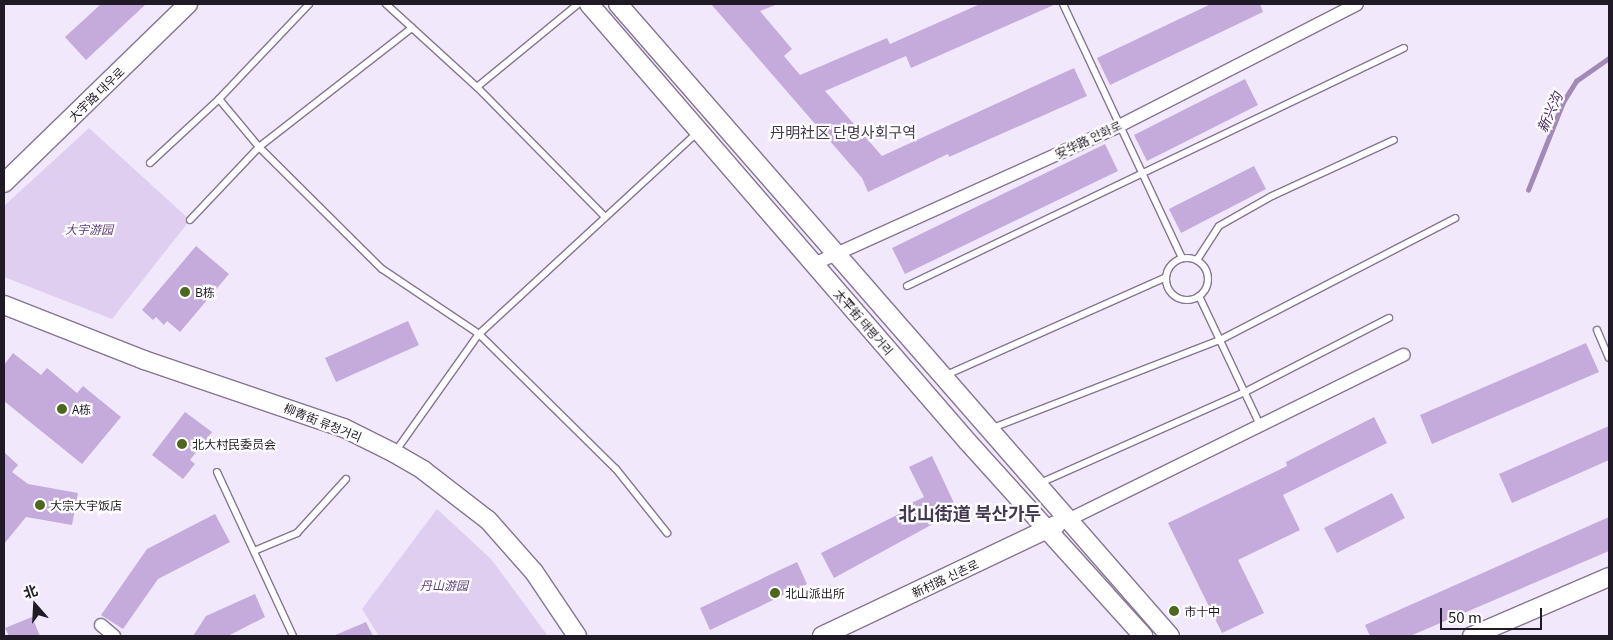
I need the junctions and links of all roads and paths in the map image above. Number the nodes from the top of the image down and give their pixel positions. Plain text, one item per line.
1 (188, 4) edge
2 (309, 4) edge
3 (386, 4) edge
4 (578, 4) edge
5 (589, 4) edge
6 (618, 4) edge
7 (1063, 4) edge
8 (1357, 4) edge
9 (412, 28) junction
10 (1404, 48) dead end
11 (477, 88) junction
12 (219, 99) junction
13 (1118, 126) junction
14 (699, 132) junction
15 (1394, 140) dead end
16 (259, 147) junction
17 (150, 163) dead end
18 (1141, 175) junction
19 (4, 183) edge
20 (604, 216) junction
21 (1455, 218) dead end
22 (190, 220) dead end
23 (835, 254) junction
24 (1182, 258) junction
25 (1197, 260) junction
26 (814, 264) junction
27 (1166, 276) junction
28 (907, 286) dead end
29 (1198, 296) junction
30 (4, 305) edge
31 (1389, 318) dead end
32 (1597, 330) dead end
33 (479, 334) junction
34 (1220, 340) junction
35 (1404, 355) dead end
36 (1609, 358) edge
37 (942, 377) junction
38 (1245, 392) junction
39 (1260, 425) junction
40 (989, 430) junction
41 (394, 453) junction
42 (218, 472) dead end
43 (346, 479) dead end
44 (1037, 484) junction
45 (1068, 520) junction
46 (1047, 530) junction
47 (667, 533) dead end
48 (254, 552) junction
49 (1609, 577) edge
50 (101, 625) dead end
51 (114, 636) edge
52 (293, 636) edge
53 (577, 636) edge
54 (822, 636) edge
55 (1143, 636) edge
56 (1170, 636) edge
57 (1472, 636) edge

1 - 19 main road, 大宇路 대우로
2 - 12 lane
3 - 9 lane
4 - 11 lane
5 - 14 main road, 太平街 태평거리
6 - 23 main road, 太平街 태평거리
7 - 13 lane
8 - 13 street, 安华路 안화로
9 - 11 lane
9 - 16 lane
10 - 18 lane
11 - 20 lane
12 - 16 lane
12 - 17 lane
13 - 18 lane
13 - 23 street, 安华路 안화로
14 - 20 lane
14 - 26 main road, 太平街 태평거리
15 - 25 lane
16 - 22 lane
16 - 33 lane
18 - 24 lane
18 - 28 lane
20 - 33 lane
21 - 34 lane
23 - 26 street, 安华路 안화로
23 - 37 main road, 太平街 태평거리
24 - 25 lane
24 - 27 lane
25 - 29 lane
26 - 46 main road, 太平街 태평거리
27 - 29 lane
27 - 37 lane
29 - 34 lane
30 - 41 main road, 柳青街 류청거리
31 - 38 lane
32 - 36 lane
33 - 41 lane
33 - 47 lane
34 - 38 lane
34 - 40 lane
35 - 39 street
37 - 40 main road, 太平街 태평거리
38 - 39 lane
38 - 44 lane
39 - 45 street
40 - 44 main road, 太平街 태평거리
41 - 53 main road, 柳青街 류청거리
42 - 48 lane
43 - 48 lane
44 - 45 main road, 太平街 태평거리
45 - 46 main road, 新村路 신촌로
45 - 56 main road, 太平街 태평거리
46 - 54 main road, 新村路 신촌로
46 - 55 main road, 太平街 태평거리
48 - 52 lane
49 - 57 main road
50 - 51 street

